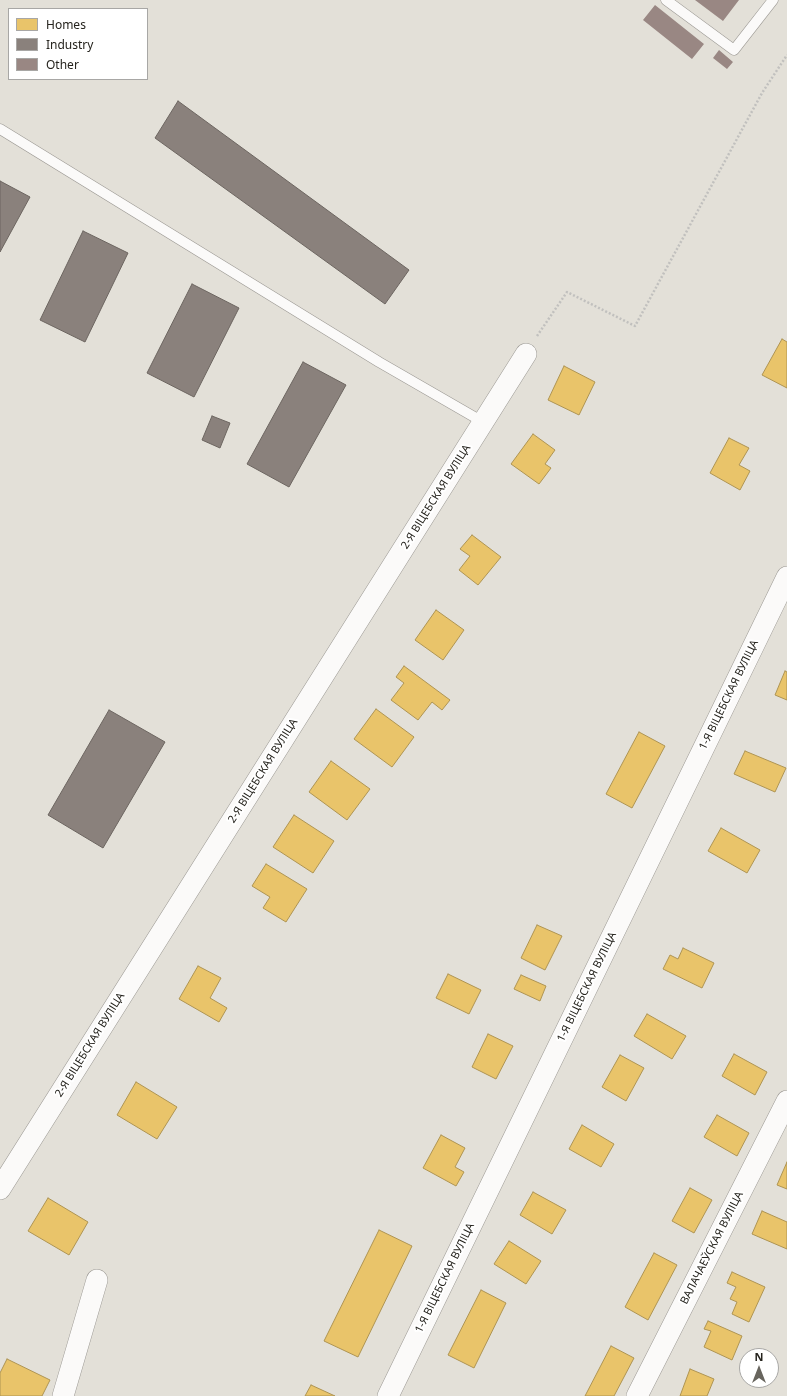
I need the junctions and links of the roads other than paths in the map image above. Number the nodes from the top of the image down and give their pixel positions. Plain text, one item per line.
1 (666, 0) edge
2 (773, 0) edge
3 (0, 129) edge
4 (526, 354) road end
5 (483, 422) junction
6 (787, 577) edge
7 (787, 1101) edge
8 (0, 1189) edge
9 (97, 1280) dead end
10 (63, 1396) edge
11 (388, 1396) edge
12 (638, 1396) edge

1 - 2 lane
3 - 5 lane
4 - 5 street, 2-Я ВІЦЕБСКАЯ ВУЛІЦА
5 - 8 street, 2-Я ВІЦЕБСКАЯ ВУЛІЦА
6 - 11 street, 1-Я ВІЦЕБСКАЯ ВУЛІЦА
7 - 12 street, ВАЛАЧАЕЎСКАЯ ВУЛІЦА
9 - 10 street

